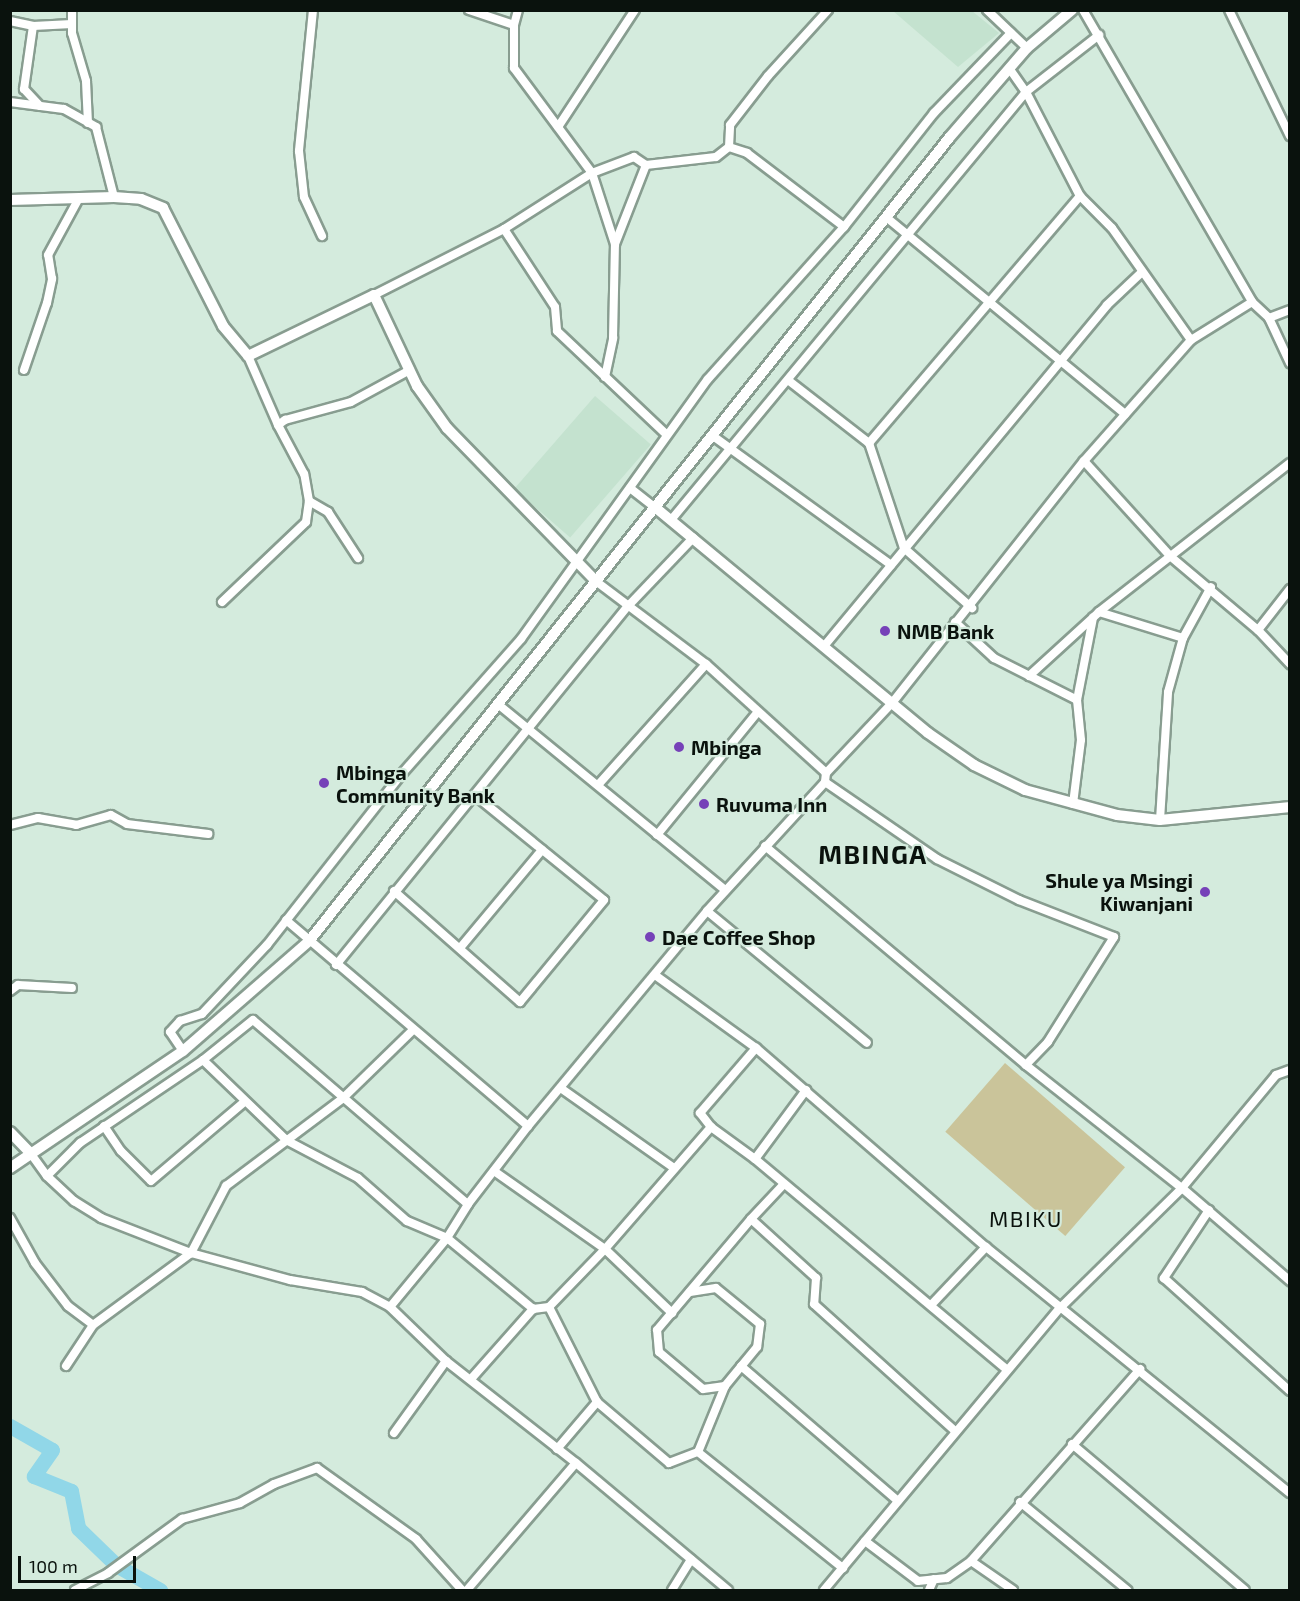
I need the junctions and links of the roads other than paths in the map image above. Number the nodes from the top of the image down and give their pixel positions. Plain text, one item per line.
1 (72, 10) edge
2 (313, 10) edge
3 (469, 10) edge
4 (518, 10) edge
5 (635, 10) edge
6 (828, 10) edge
7 (987, 10) edge
8 (1072, 10) edge
9 (1083, 10) edge
10 (1229, 10) edge
11 (10, 21) edge
12 (72, 24) junction
13 (514, 25) junction
14 (33, 26) junction
15 (1011, 33) junction
16 (1099, 34) junction
17 (1027, 48) junction
18 (1009, 68) junction
19 (1026, 92) junction
20 (11, 102) edge
21 (40, 106) junction
22 (88, 123) junction
23 (558, 127) junction
24 (1290, 136) edge
25 (729, 147) junction
26 (646, 165) junction
27 (592, 173) junction
28 (1080, 196) junction
29 (114, 197) junction
30 (10, 200) edge
31 (78, 200) junction
32 (886, 217) junction
33 (844, 227) junction
34 (504, 229) junction
35 (906, 233) junction
36 (322, 236) dead end
37 (615, 244) junction
38 (1141, 273) junction
39 (374, 295) junction
40 (987, 302) junction
41 (1252, 302) junction
42 (1290, 310) edge
43 (1269, 318) junction
44 (1191, 340) junction
45 (248, 356) junction
46 (1063, 360) junction
47 (1290, 363) edge
48 (24, 370) dead end
49 (410, 370) junction
50 (605, 377) junction
51 (788, 381) junction
52 (1125, 414) junction
53 (278, 425) junction
54 (667, 435) junction
55 (713, 436) junction
56 (869, 443) junction
57 (733, 448) junction
58 (1084, 461) junction
59 (1290, 463) edge
60 (630, 488) junction
61 (309, 501) junction
62 (656, 508) junction
63 (671, 520) junction
64 (693, 538) junction
65 (904, 548) junction
66 (1170, 556) junction
67 (358, 558) dead end
68 (579, 562) junction
69 (891, 564) junction
70 (597, 582) junction
71 (1211, 587) junction
72 (1290, 590) edge
73 (222, 602) dead end
74 (629, 605) junction
75 (972, 608) junction
76 (1096, 615) junction
77 (956, 622) junction
78 (1258, 630) junction
79 (1183, 638) junction
80 (825, 645) junction
81 (706, 664) junction
82 (1290, 664) edge
83 (1029, 676) junction
84 (1077, 700) junction
85 (892, 704) junction
86 (500, 705) junction
87 (757, 714) junction
88 (529, 728) junction
89 (825, 777) junction
90 (598, 785) junction
91 (475, 795) junction
92 (1073, 804) junction
93 (1290, 807) edge
94 (1161, 820) junction
95 (10, 825) edge
96 (208, 834) dead end
97 (657, 835) junction
98 (765, 846) junction
99 (542, 850) junction
100 (726, 890) junction
101 (394, 891) junction
102 (707, 911) junction
103 (286, 920) junction
104 (309, 941) junction
105 (460, 948) junction
106 (336, 965) junction
107 (655, 975) junction
108 (72, 988) dead end
109 (10, 991) edge
110 (413, 1030) junction
111 (867, 1043) dead end
112 (756, 1048) junction
113 (183, 1051) junction
114 (203, 1060) junction
115 (1026, 1065) junction
116 (1290, 1070) edge
117 (562, 1089) junction
118 (806, 1089) junction
119 (343, 1098) junction
120 (244, 1102) junction
121 (104, 1126) junction
122 (528, 1126) junction
123 (711, 1127) junction
124 (10, 1132) edge
125 (286, 1140) junction
126 (31, 1154) junction
127 (755, 1159) junction
128 (10, 1168) edge
129 (674, 1168) junction
130 (494, 1171) junction
131 (47, 1176) junction
132 (782, 1186) junction
133 (1182, 1188) junction
134 (468, 1204) junction
135 (1209, 1210) junction
136 (10, 1218) edge
137 (751, 1219) junction
138 (447, 1238) junction
139 (986, 1247) junction
140 (605, 1249) junction
141 (191, 1253) junction
142 (1290, 1281) edge
143 (690, 1292) junction
144 (931, 1305) junction
145 (549, 1306) junction
146 (390, 1307) junction
147 (1060, 1308) junction
148 (533, 1309) junction
149 (672, 1313) junction
150 (93, 1325) junction
151 (446, 1360) junction
152 (66, 1366) dead end
153 (741, 1366) junction
154 (1006, 1369) junction
155 (1140, 1369) junction
156 (471, 1379) junction
157 (725, 1386) junction
158 (1290, 1391) edge
159 (597, 1402) junction
160 (955, 1431) junction
161 (394, 1433) dead end
162 (1072, 1444) junction
163 (557, 1449) junction
164 (698, 1452) junction
165 (576, 1463) junction
166 (1290, 1493) edge
167 (898, 1501) junction
168 (1020, 1502) junction
169 (865, 1542) junction
170 (691, 1559) junction
171 (971, 1561) junction
172 (843, 1568) junction
173 (934, 1579) junction
174 (75, 1590) edge
175 (462, 1590) edge
176 (467, 1590) edge
177 (672, 1590) edge
178 (728, 1590) edge
179 (824, 1590) edge
180 (929, 1590) edge
181 (1013, 1590) edge
182 (1127, 1590) edge
183 (1245, 1590) edge

1 - 12 street
2 - 36 street
3 - 13 street
4 - 13 street
5 - 23 street
6 - 25 street
7 - 15 street
8 - 17 street
9 - 16 street
10 - 24 street
11 - 14 street
12 - 14 street
12 - 22 street
13 - 23 street
14 - 21 street
15 - 17 street
15 - 33 street
16 - 19 street
16 - 41 street
17 - 18 street
18 - 19 street
18 - 32 street
19 - 28 street
19 - 35 street
20 - 21 street
21 - 22 street
22 - 29 street
23 - 27 street
25 - 26 street
25 - 33 street
26 - 27 street
26 - 37 street
27 - 34 street
27 - 37 street
28 - 38 street
28 - 40 street
29 - 31 street
29 - 45 street
30 - 31 street
31 - 48 street
32 - 35 street
32 - 55 street
33 - 54 street
34 - 39 street
34 - 50 street
35 - 40 street
35 - 51 street
37 - 50 street
38 - 44 street
38 - 46 street
39 - 45 street
39 - 49 street
40 - 46 street
40 - 56 street
41 - 43 street
41 - 44 street
42 - 43 street
43 - 47 street
44 - 52 street
45 - 53 street
46 - 52 street
46 - 65 street
49 - 53 street
49 - 68 street
50 - 54 street
51 - 56 street
51 - 57 street
52 - 58 street
53 - 61 street
54 - 60 street
55 - 57 street
55 - 62 street
56 - 65 street
57 - 63 street
57 - 69 street
58 - 66 street
58 - 75 street
59 - 66 street
60 - 62 street
60 - 68 street
61 - 67 street
61 - 73 street
62 - 63 street
62 - 70 street
63 - 64 street
64 - 74 street
64 - 80 street
65 - 69 street
65 - 75 street
66 - 71 street
66 - 76 street
68 - 70 street
68 - 103 street
69 - 80 street
70 - 74 street
70 - 86 street
71 - 78 street
71 - 79 street
72 - 78 street
74 - 81 street
74 - 88 street
75 - 77 street
76 - 79 street
76 - 83 street
76 - 84 street
77 - 83 street
77 - 85 street
78 - 82 street
79 - 94 street
80 - 85 street
81 - 87 street
81 - 90 street
83 - 84 street
84 - 92 street
85 - 89 street
85 - 92 street
86 - 88 street
86 - 104 street
87 - 89 street
87 - 97 street
88 - 90 street
88 - 91 street
89 - 98 street
89 - 115 street
90 - 97 street
91 - 99 street
91 - 101 street
92 - 94 street
93 - 94 street
95 - 96 street
97 - 100 street
98 - 100 street
98 - 115 street
99 - 105 street
99 - 105 street
100 - 102 street
101 - 105 street
101 - 106 street
102 - 107 street
102 - 111 street
103 - 104 street
103 - 113 street
104 - 106 street
104 - 113 street
106 - 110 street
107 - 112 street
107 - 117 street
108 - 109 street
110 - 119 street
110 - 122 street
112 - 118 street
112 - 123 street
113 - 126 street
114 - 119 street
114 - 120 street
114 - 121 street
115 - 133 street
116 - 133 street
117 - 122 street
117 - 129 street
118 - 127 street
118 - 139 street
119 - 125 street
119 - 134 street
120 - 121 street
120 - 125 street
121 - 131 street
122 - 130 street
123 - 127 street
123 - 129 street
124 - 126 street
125 - 138 street
125 - 141 street
126 - 128 street
126 - 131 street
127 - 132 street
129 - 140 street
130 - 134 street
130 - 140 street
131 - 141 street
132 - 137 street
132 - 144 street
133 - 135 street
133 - 147 street
134 - 138 street
135 - 142 street
135 - 158 street
136 - 150 street
137 - 143 street
137 - 160 street
138 - 146 street
138 - 148 street
139 - 144 street
139 - 147 street
140 - 145 street
140 - 149 street
141 - 146 street
141 - 150 street
143 - 149 street
143 - 153 street
144 - 154 street
145 - 148 street
145 - 159 street
146 - 151 street
147 - 154 street
147 - 155 street
148 - 156 street
149 - 157 street
150 - 152 street
151 - 156 street
151 - 161 street
153 - 157 street
153 - 167 street
154 - 160 street
155 - 162 street
155 - 166 street
156 - 163 street
157 - 164 street
159 - 163 street
159 - 164 street
160 - 167 street
162 - 168 street
162 - 183 street
163 - 165 street
164 - 172 street
165 - 170 street
165 - 176 street
167 - 169 street
168 - 171 street
168 - 182 street
169 - 172 street
169 - 173 street
170 - 177 street
170 - 178 street
171 - 173 street
171 - 181 street
172 - 179 street
173 - 180 street
174 - 175 street

